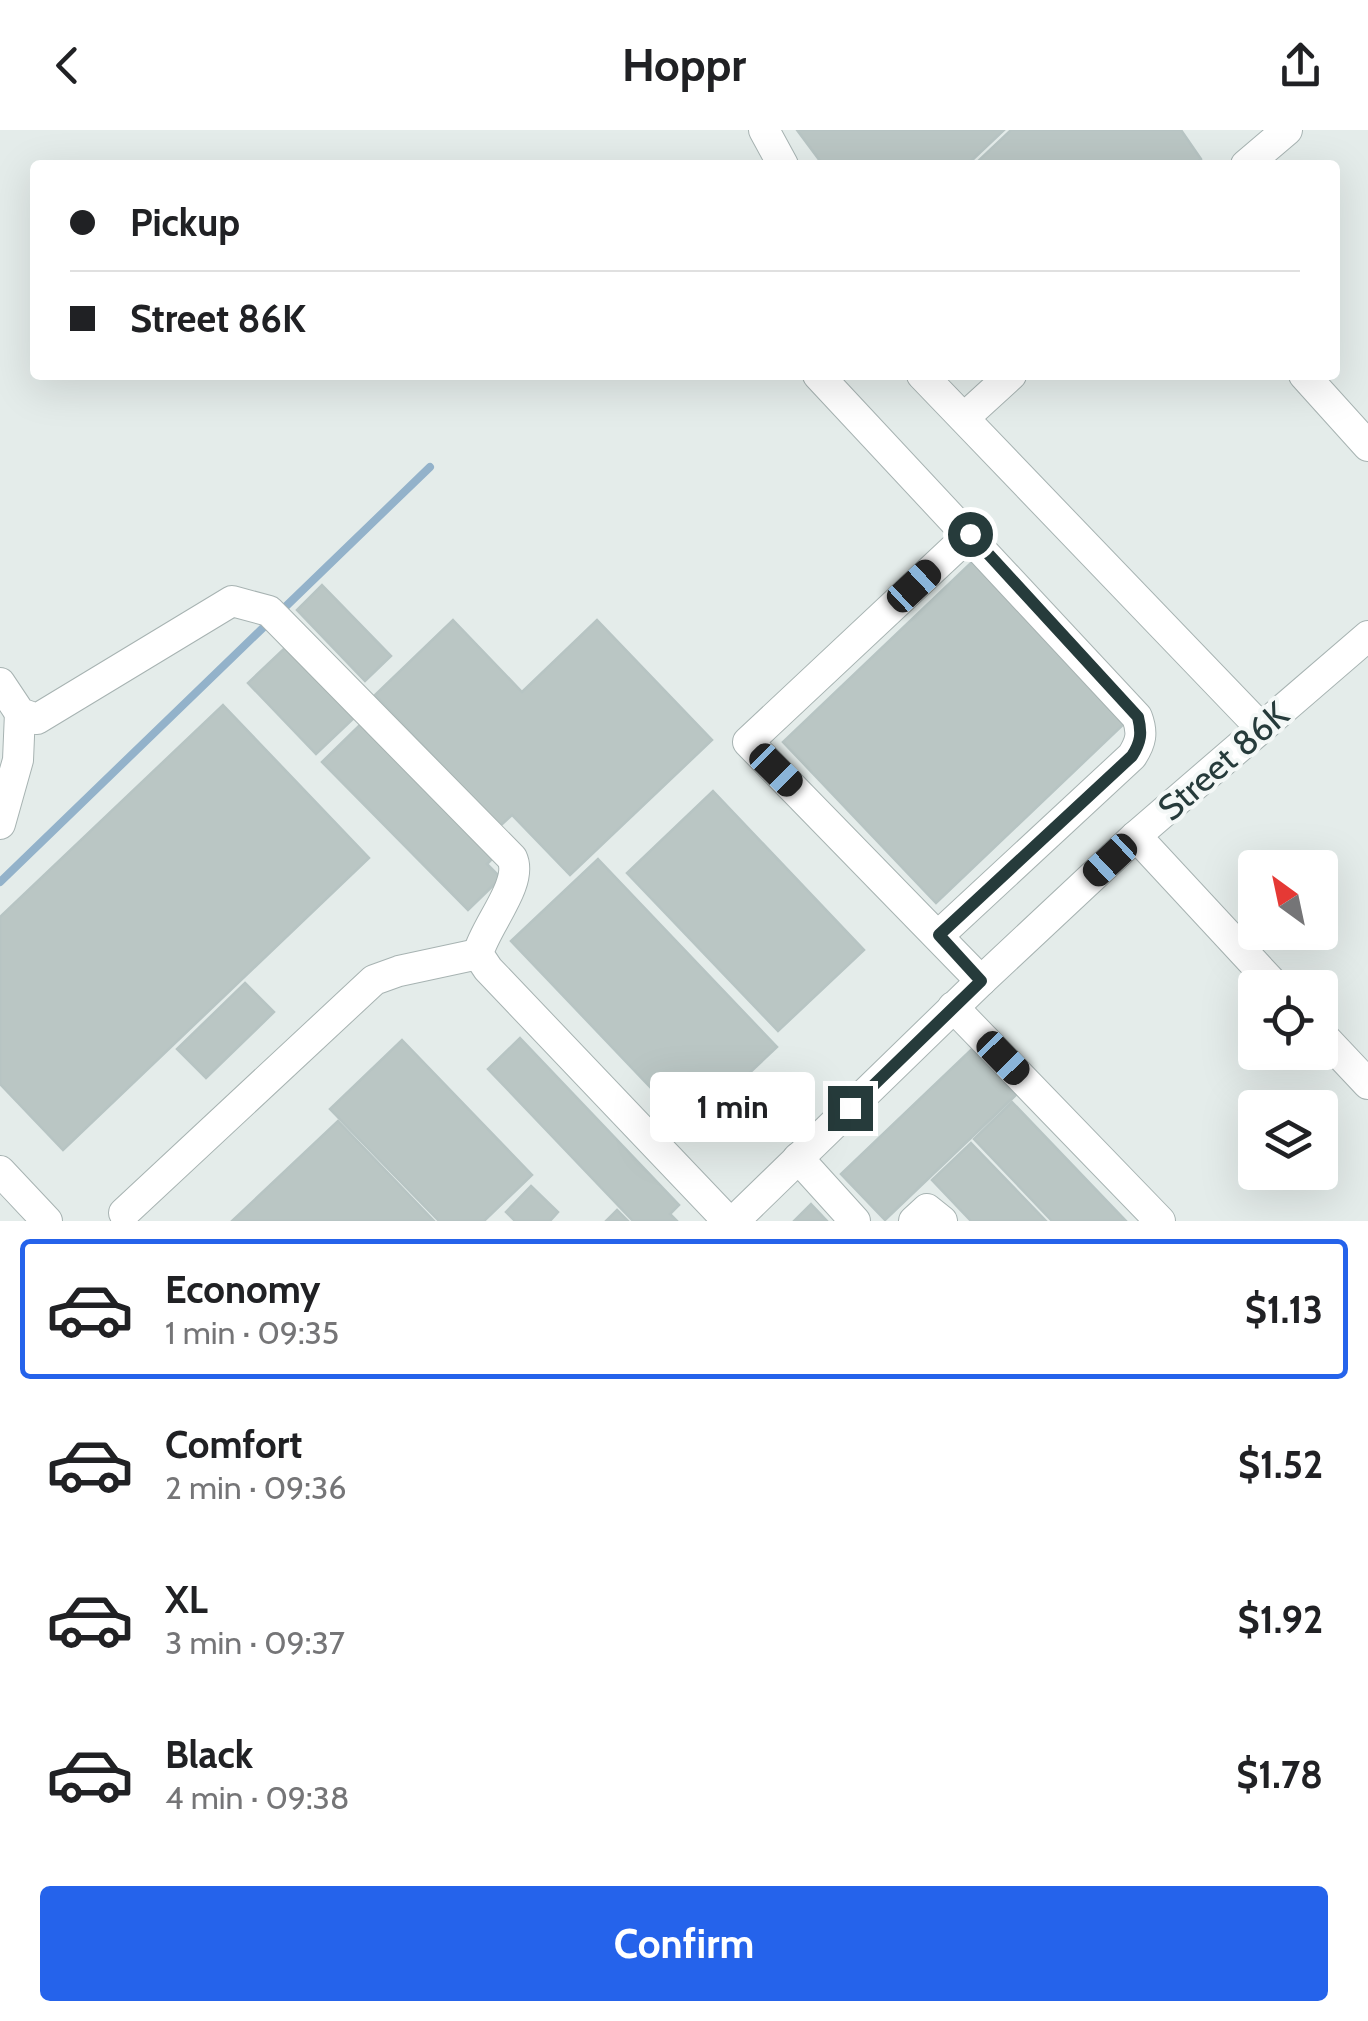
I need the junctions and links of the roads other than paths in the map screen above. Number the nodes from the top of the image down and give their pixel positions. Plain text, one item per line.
1 (764, 130) edge
2 (1287, 130) edge
3 (780, 160) edge
4 (1252, 160) edge
5 (823, 380) edge
6 (927, 380) edge
7 (1006, 380) edge
8 (1309, 380) edge
9 (964, 418) junction
10 (1368, 446) edge
11 (970, 534) junction
12 (1368, 636) edge
13 (0, 683) edge
14 (20, 713) junction
15 (1261, 728) junction
16 (0, 824) edge
17 (1136, 836) junction
18 (939, 935) junction
19 (478, 954) junction
20 (1260, 970) edge
21 (981, 981) junction
22 (954, 1008) junction
23 (1338, 1052) edge
24 (1368, 1084) edge
25 (798, 1158) junction
26 (0, 1171) edge
27 (124, 1213) dead end
28 (47, 1221) edge
29 (731, 1221) edge
30 (855, 1221) edge
31 (914, 1221) edge
32 (942, 1221) edge
33 (1160, 1221) edge

1 - 3 street
2 - 4 street
5 - 11 street
6 - 9 street
7 - 9 street
8 - 10 street
9 - 15 street
11 - 18 street
11 - 18 street
12 - 15 street, Street 86K
13 - 14 street
14 - 16 street
14 - 19 street
15 - 17 street, Street 86K
17 - 20 street
17 - 21 street, Street 86K
18 - 21 street
19 - 27 street
19 - 29 street
21 - 22 street, Street 86K
22 - 25 street, Street 86K
22 - 33 street
23 - 24 street
25 - 29 street, Street 86K
25 - 30 street
26 - 28 street
31 - 32 street

